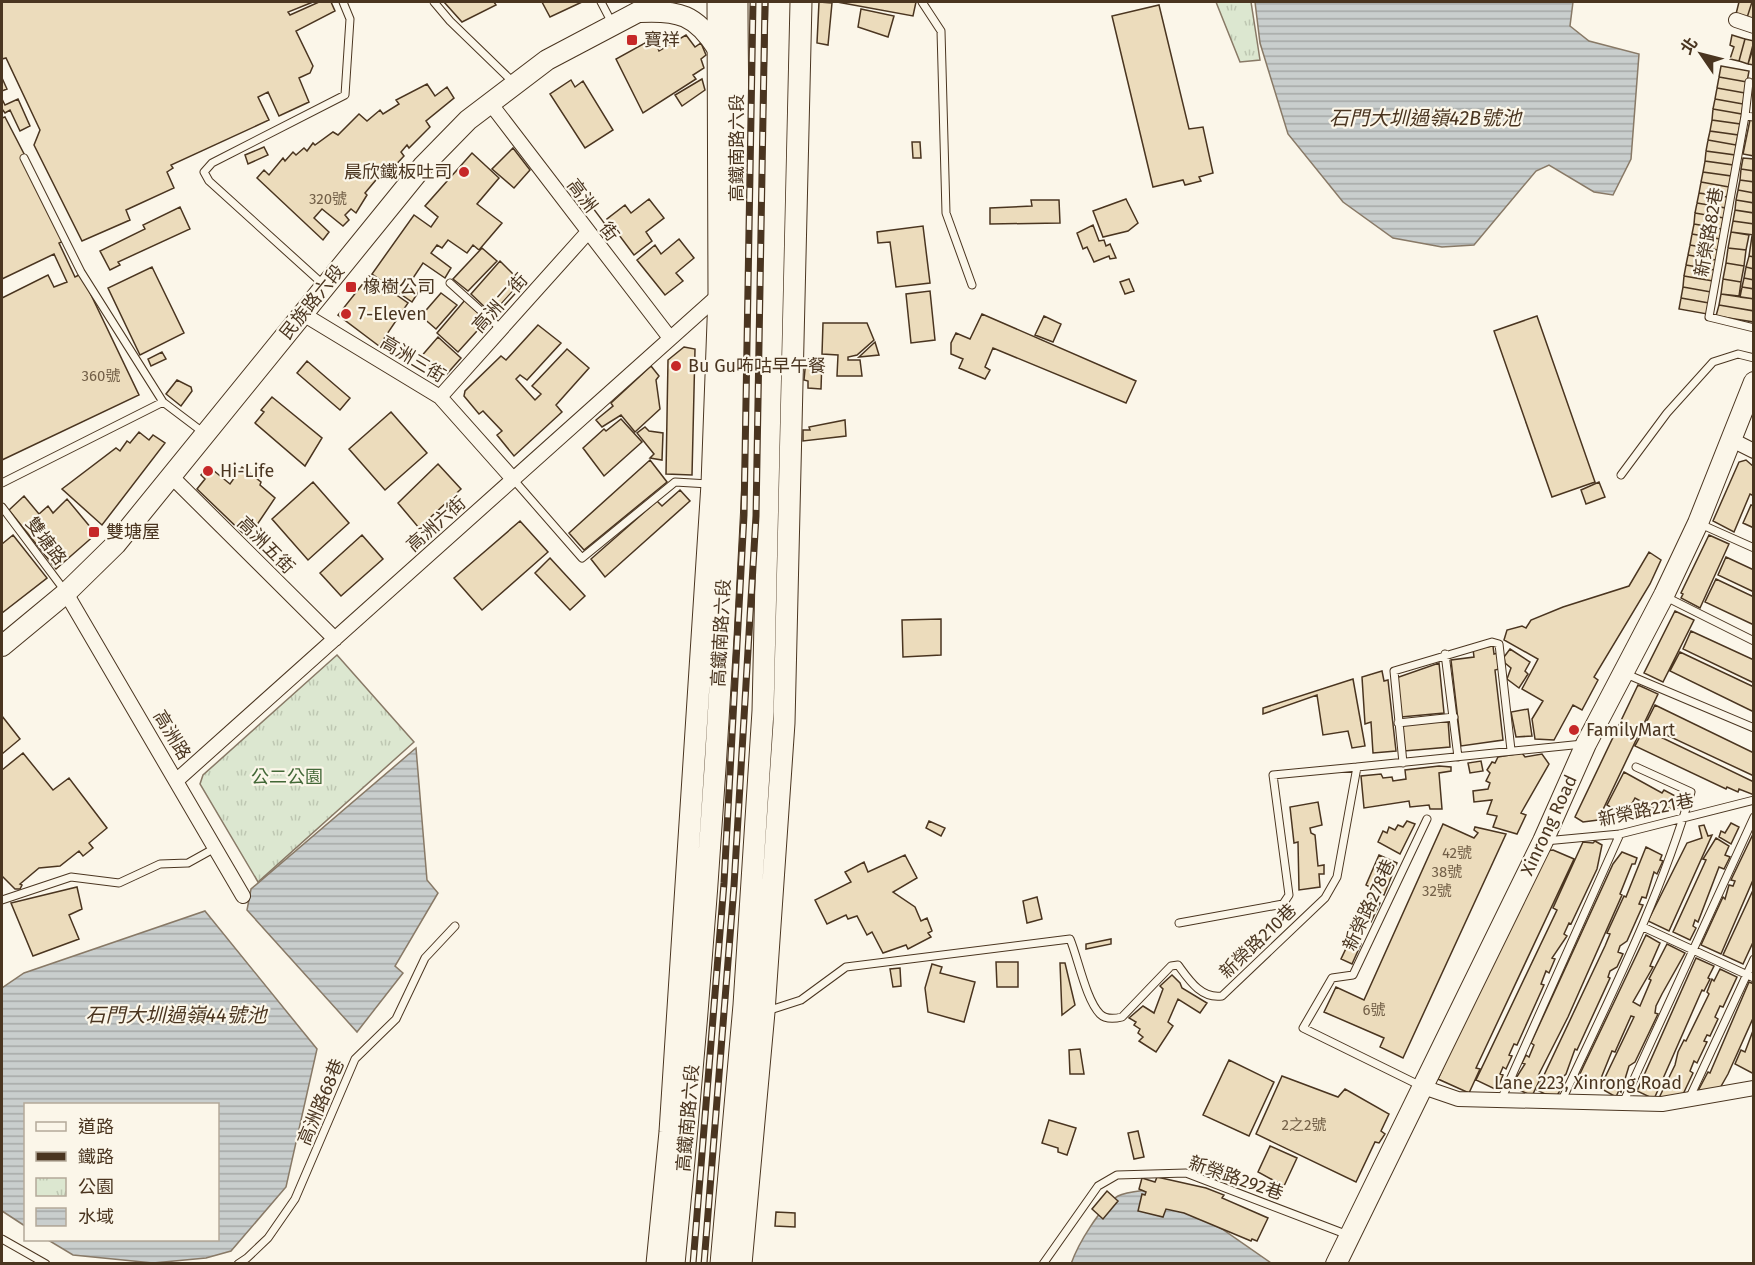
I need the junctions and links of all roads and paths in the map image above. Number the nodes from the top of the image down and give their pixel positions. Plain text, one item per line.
1 (343, 2) edge
2 (434, 2) edge
3 (601, 2) edge
4 (657, 2) edge
5 (718, 2) edge
6 (737, 2) edge
7 (779, 2) edge
8 (801, 2) edge
9 (922, 2) edge
10 (635, 13) junction
11 (1736, 21) dead end
12 (613, 25) junction
13 (1754, 26) edge
14 (717, 48) junction
15 (1749, 82) dead end
16 (515, 84) junction
17 (490, 102) junction
18 (1744, 116) junction
19 (1754, 117) edge
20 (24, 158) dead end
21 (587, 233) junction
22 (450, 283) dead end
23 (972, 285) dead end
24 (324, 286) junction
25 (720, 295) junction
26 (303, 314) junction
27 (1754, 328) edge
28 (501, 329) junction
29 (670, 338) junction
30 (1754, 358) edge
31 (1752, 389) edge
32 (440, 397) junction
33 (163, 402) junction
34 (204, 433) junction
35 (1732, 440) junction
36 (1754, 451) edge
37 (1622, 475) dead end
38 (171, 476) junction
39 (513, 479) junction
40 (2, 483) edge
41 (712, 484) junction
42 (2, 507) edge
43 (1698, 523) junction
44 (1754, 548) edge
45 (66, 593) junction
46 (1664, 596) junction
47 (335, 639) junction
48 (1754, 641) edge
49 (2, 646) edge
50 (1445, 654) junction
51 (1624, 674) junction
52 (763, 711) junction
53 (1454, 717) junction
54 (697, 719) junction
55 (1398, 723) junction
56 (1754, 728) edge
57 (1586, 744) junction
58 (1511, 750) junction
59 (1458, 757) junction
60 (1403, 763) junction
61 (1357, 767) junction
62 (1636, 767) dead end
63 (177, 780) junction
64 (780, 783) junction
65 (1754, 800) edge
66 (711, 809) junction
67 (1754, 817) edge
68 (1684, 818) junction
69 (1426, 819) dead end
70 (1620, 834) junction
71 (1543, 841) junction
72 (215, 848) junction
73 (243, 896) dead end
74 (2, 900) edge
75 (1179, 923) dead end
76 (455, 926) dead end
77 (1643, 927) junction
78 (1693, 950) junction
79 (1754, 959) edge
80 (1750, 977) edge
81 (764, 1012) junction
82 (1423, 1087) junction
83 (1754, 1088) edge
84 (1562, 1100) junction
85 (1688, 1101) junction
86 (1499, 1102) junction
87 (1623, 1103) junction
88 (1350, 1236) junction
89 (2, 1239) edge
90 (46, 1263) edge
91 (238, 1263) edge
92 (657, 1263) edge
93 (674, 1263) edge
94 (722, 1263) edge
95 (741, 1263) edge
96 (1043, 1263) edge
97 (1336, 1263) edge

1 - 24 lane
2 - 16 lane
3 - 12 lane
4 - 10 main road, 民族路六段
5 - 14 main road, 高鐵南路六段
6 - 66 main road, 高鐵南路六段
7 - 52 main road, 高鐵南路六段
8 - 64 main road
9 - 23 lane
10 - 12 main road, 民族路六段
10 - 14 main road
11 - 13 street
12 - 16 main road, 民族路六段
14 - 25 main road, 高鐵南路六段
15 - 18 lane
16 - 17 main road, 民族路六段
17 - 21 street, 高洲一街
17 - 24 main road, 民族路六段
18 - 19 lane
18 - 27 lane, 新榮路82巷
20 - 33 lane
21 - 28 street, 高洲二街
21 - 29 street, 高洲一街
22 - 28 lane
24 - 26 main road, 民族路六段
25 - 29 street, 高洲六街
25 - 41 main road, 高鐵南路六段
26 - 32 street, 高洲三街
26 - 34 main road, 民族路六段
28 - 32 street, 高洲二街
29 - 39 street, 高洲六街
30 - 37 lane
31 - 35 main road, Xinrong Road
32 - 39 street, 高洲三街
33 - 34 lane
33 - 40 lane
34 - 38 main road, 民族路六段
35 - 36 street
35 - 43 main road, Xinrong Road
38 - 45 main road, 民族路六段
38 - 47 street, 高洲五街
39 - 41 lane
39 - 47 street, 高洲六街
41 - 54 main road, 高鐵南路六段
42 - 45 lane, 雙塘路
43 - 44 lane
43 - 46 main road, Xinrong Road
45 - 49 main road, 民族路六段
45 - 63 street, 高洲路
46 - 48 lane
46 - 51 main road, Xinrong Road
47 - 63 street, 高洲六街
50 - 53 lane
50 - 55 lane
50 - 58 lane
51 - 56 lane
51 - 57 main road, Xinrong Road
52 - 64 main road
52 - 94 main road, 高鐵南路六段
53 - 55 lane
53 - 59 lane
54 - 66 main road
54 - 92 main road, 高鐵南路六段
55 - 60 lane
57 - 58 lane
57 - 71 main road, Xinrong Road
58 - 59 lane
59 - 60 lane
60 - 61 lane
61 - 75 lane
61 - 81 lane, 新榮路210巷
62 - 68 lane
63 - 72 street, 高洲路
64 - 81 main road
65 - 68 lane, 新榮路221巷
66 - 93 main road, 高鐵南路六段
67 - 78 lane
68 - 70 lane, 新榮路221巷
68 - 77 lane
69 - 82 lane, 新榮路278巷
70 - 71 lane, 新榮路221巷
70 - 86 lane
71 - 82 main road, Xinrong Road
72 - 73 street, 高洲路
72 - 74 lane
76 - 91 lane, 高洲路68巷
77 - 78 lane
77 - 84 lane
78 - 80 lane
78 - 87 lane
79 - 80 lane
80 - 85 lane
81 - 95 main road
82 - 86 street, Lane 223, Xinrong Road
82 - 88 main road, Xinrong Road
83 - 85 street, Lane 223, Xinrong Road
84 - 86 street, Lane 223, Xinrong Road
84 - 87 street, Lane 223, Xinrong Road
85 - 87 street, Lane 223, Xinrong Road
88 - 96 lane, 新榮路292巷
88 - 97 main road, Xinrong Road
89 - 90 lane

